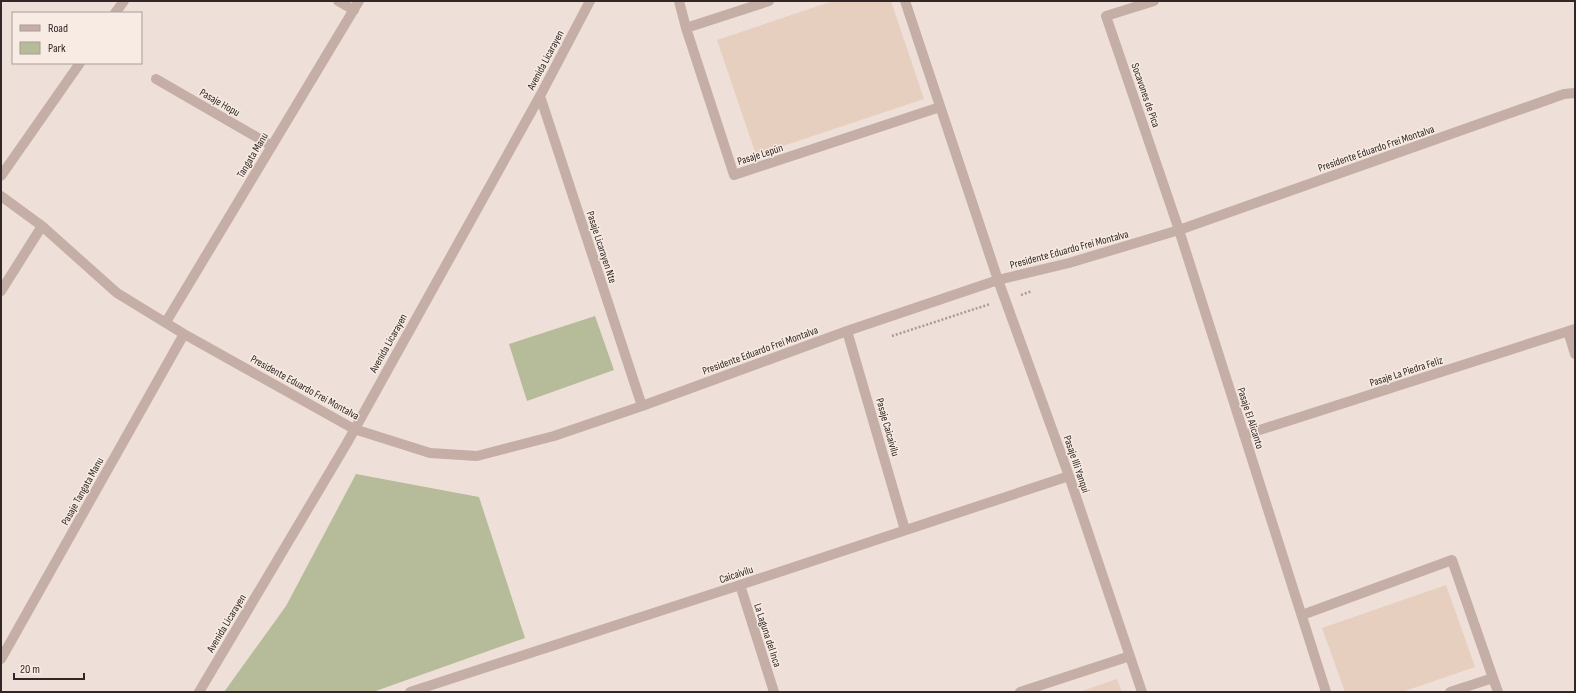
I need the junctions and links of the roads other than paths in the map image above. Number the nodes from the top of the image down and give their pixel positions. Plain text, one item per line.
1 (124, 1) edge
2 (338, 1) edge
3 (590, 1) edge
4 (679, 1) edge
5 (769, 1) edge
6 (905, 1) edge
7 (1154, 1) edge
8 (356, 5) edge
9 (116, 12) edge
10 (686, 28) junction
11 (79, 64) edge
12 (156, 79) dead end
13 (1575, 93) edge
14 (540, 96) junction
15 (940, 106) junction
16 (272, 146) junction
17 (1, 176) edge
18 (1, 196) edge
19 (42, 226) junction
20 (1179, 230) junction
21 (998, 280) junction
22 (1, 291) edge
23 (166, 322) junction
24 (1572, 330) edge
25 (848, 331) junction
26 (184, 334) junction
27 (1575, 354) edge
28 (642, 406) junction
29 (354, 429) junction
30 (1244, 435) junction
31 (1069, 476) junction
32 (905, 530) junction
33 (740, 585) junction
34 (1302, 614) junction
35 (1130, 656) junction
36 (1, 659) edge
37 (1493, 678) junction
38 (414, 691) edge
39 (198, 692) edge
40 (774, 692) edge
41 (1020, 692) edge
42 (1142, 692) edge
43 (1326, 692) edge
44 (1450, 692) edge
45 (1498, 692) edge

1 - 9 street
2 - 8 street
3 - 14 street, Avenida Licarayen
4 - 10 street, Pasaje Lepún
5 - 10 street
6 - 15 street
7 - 20 street, Socavones de Pica
8 - 16 street, Tangata Manu
10 - 15 street, Pasaje Lepún
11 - 17 street
12 - 16 street, Pasaje Hopu
13 - 20 street, Presidente Eduardo Frei Montalva
14 - 28 street, Pasaje Licarayen Nte
14 - 29 street, Avenida Licarayen
15 - 21 street
16 - 23 street, Tangata Manu
18 - 19 street, Presidente Eduardo Frei Montalva
19 - 22 street
19 - 23 street, Presidente Eduardo Frei Montalva
20 - 21 street, Presidente Eduardo Frei Montalva
20 - 30 street, Pasaje El Alicanto
21 - 25 street, Presidente Eduardo Frei Montalva
21 - 31 street, Pasaje Illi Yanqui
23 - 26 street, Presidente Eduardo Frei Montalva
24 - 27 street
24 - 30 street, Pasaje La Piedra Feliz
25 - 28 street, Presidente Eduardo Frei Montalva
25 - 32 street, Pasaje Caicaivilu
26 - 29 street, Presidente Eduardo Frei Montalva
26 - 36 street, Pasaje Tangata Manu
28 - 29 street, Presidente Eduardo Frei Montalva
29 - 39 street, Avenida Licarayen
30 - 34 street, Pasaje El Alicanto
31 - 32 street, Caicaivilu
31 - 35 street, Pasaje Illi Yanqui
32 - 33 street, Caicaivilu
33 - 38 street, Caicaivilu
33 - 40 street, La Laguna del Inca
34 - 37 street
34 - 43 street, Pasaje El Alicanto
35 - 41 street
35 - 42 street, Pasaje Illi Yanqui
37 - 44 street
37 - 45 street

